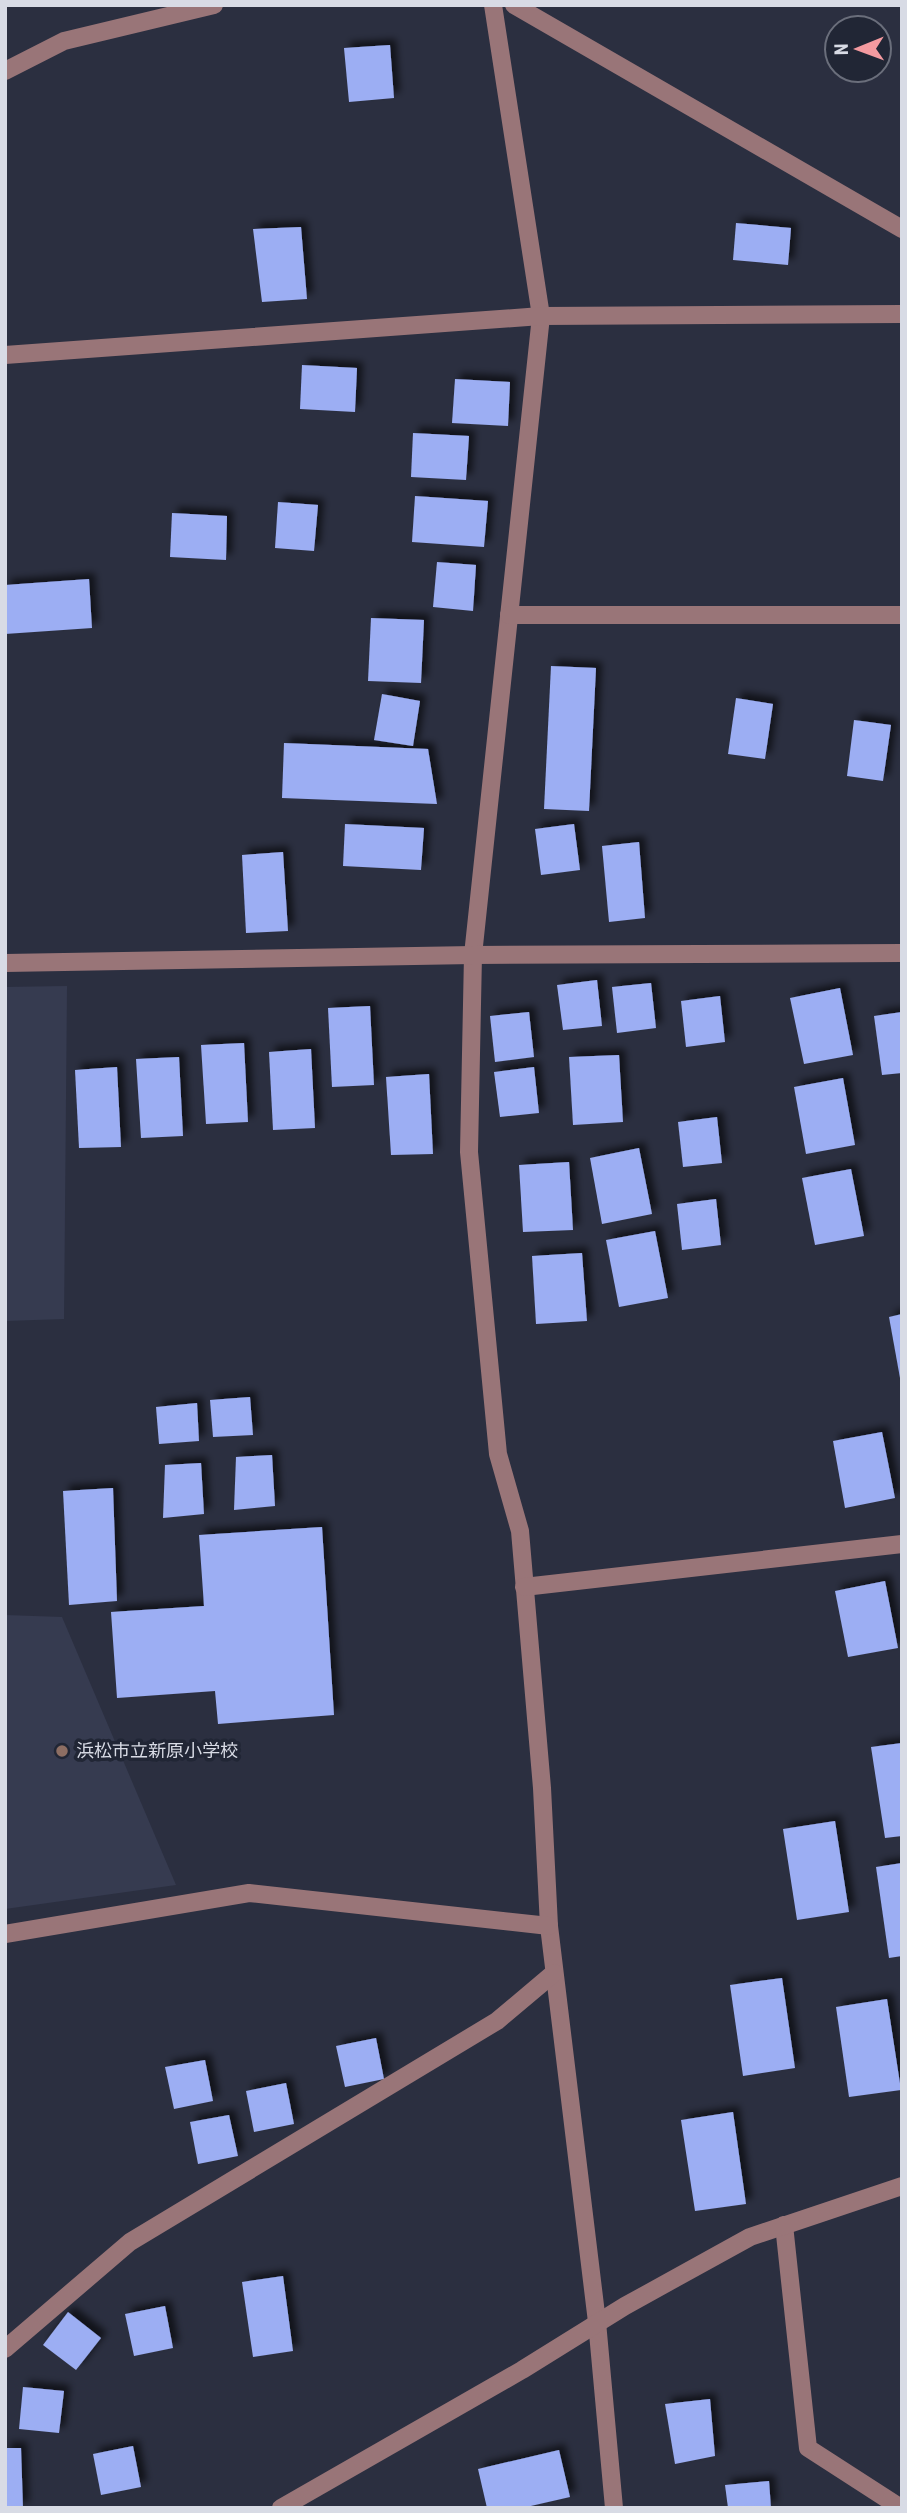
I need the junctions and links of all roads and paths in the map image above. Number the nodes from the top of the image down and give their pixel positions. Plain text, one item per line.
1 (214, 5) edge
2 (493, 5) edge
3 (514, 5) edge
4 (5, 71) edge
5 (902, 229) edge
6 (902, 314) edge
7 (541, 316) junction
8 (5, 355) edge
9 (509, 615) junction
10 (902, 615) edge
11 (902, 953) edge
12 (473, 955) junction
13 (5, 963) edge
14 (902, 1544) edge
15 (524, 1587) junction
16 (549, 1926) junction
17 (5, 1934) edge
18 (554, 1973) junction
19 (902, 2186) edge
20 (784, 2225) junction
21 (597, 2322) junction
22 (5, 2349) edge
23 (281, 2508) edge
24 (614, 2508) edge
25 (901, 2508) edge

1 - 4 street
2 - 7 street
3 - 5 street
6 - 7 street
7 - 8 street
7 - 9 street
9 - 10 street
9 - 12 street
11 - 12 street
12 - 13 street
12 - 15 street
14 - 15 street
15 - 16 street
16 - 17 street
16 - 18 street
18 - 21 street
18 - 22 street
19 - 20 street
20 - 21 street
20 - 25 street
21 - 23 street
21 - 24 street

